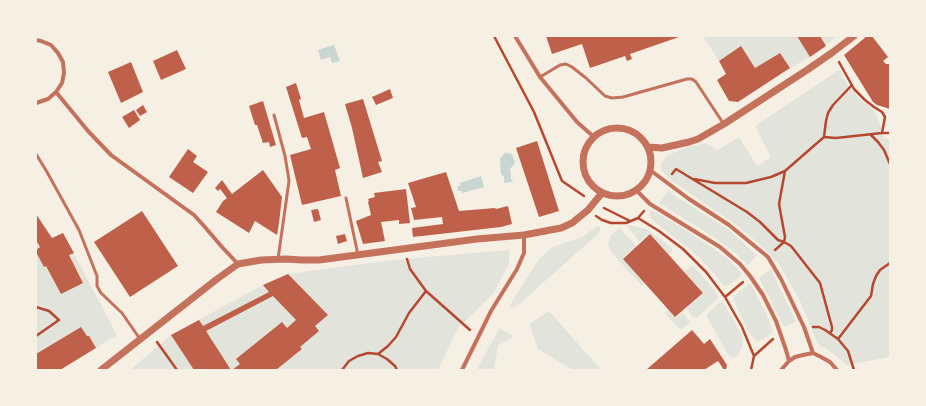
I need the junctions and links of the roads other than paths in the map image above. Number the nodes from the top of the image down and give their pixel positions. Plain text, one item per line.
1 (45, 36) edge
2 (515, 36) edge
3 (854, 36) edge
4 (38, 40) edge
5 (540, 77) junction
6 (56, 92) junction
7 (36, 103) edge
8 (274, 115) dead end
9 (724, 124) junction
10 (594, 137) junction
11 (648, 147) junction
12 (36, 154) edge
13 (650, 170) junction
14 (636, 190) junction
15 (602, 193) junction
16 (346, 198) dead end
17 (524, 235) junction
18 (358, 255) junction
19 (278, 259) junction
20 (238, 264) junction
21 (140, 339) junction
22 (813, 353) junction
23 (789, 361) junction
24 (101, 370) edge
25 (462, 370) edge
26 (781, 370) edge
27 (836, 370) edge

1 - 4 street
2 - 5 street
3 - 9 street
4 - 6 street
5 - 9 lane
5 - 10 street
6 - 7 street
6 - 20 street
8 - 19 lane
9 - 11 street
10 - 11 street
10 - 15 street
11 - 13 street
12 - 21 lane
13 - 14 street
13 - 22 street
14 - 15 street
14 - 23 street
15 - 17 street
16 - 18 lane
17 - 18 street
17 - 25 street
18 - 19 street
19 - 20 street
20 - 21 street
21 - 24 street
22 - 23 street
22 - 27 street
23 - 26 street

